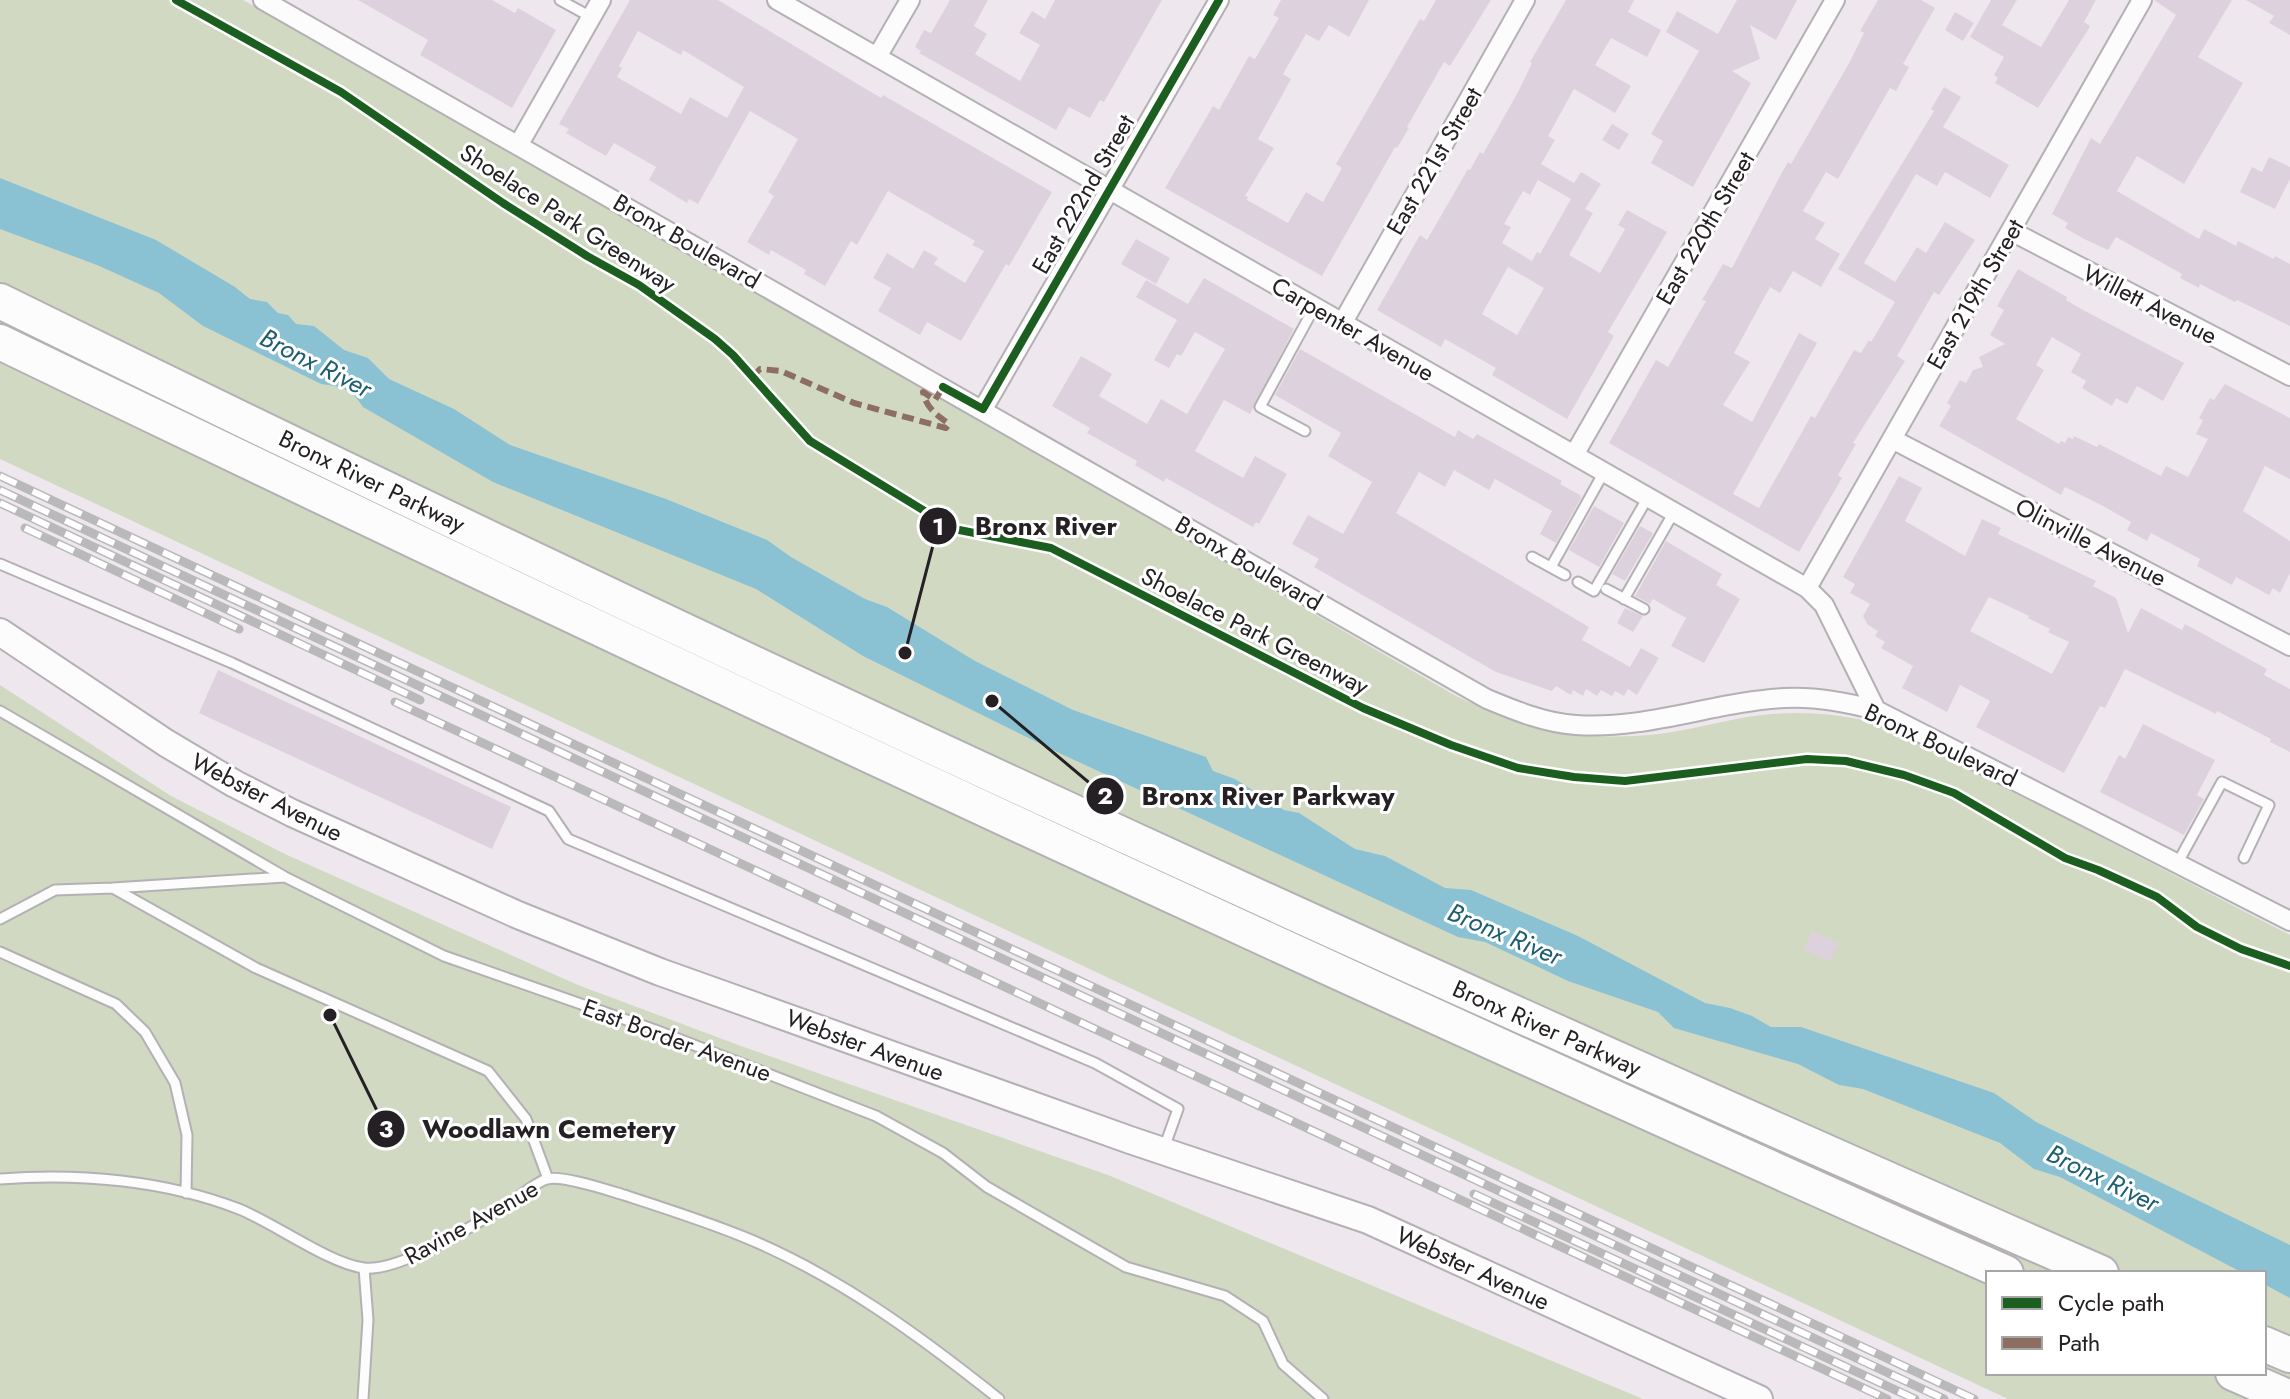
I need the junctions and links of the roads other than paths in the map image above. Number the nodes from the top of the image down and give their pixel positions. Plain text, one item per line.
1 (263, 0) edge
2 (560, 0) edge
3 (601, 0) edge
4 (777, 0) edge
5 (910, 0) edge
6 (1219, 0) edge
7 (1525, 0) edge
8 (1835, 0) edge
9 (2142, 0) edge
10 (591, 17) junction
11 (877, 57) junction
12 (519, 144) junction
13 (1109, 190) junction
14 (2011, 231) junction
15 (0, 301) edge
16 (1315, 306) junction
17 (1343, 322) junction
18 (0, 342) edge
19 (2290, 376) edge
20 (983, 409) junction
21 (1305, 431) dead end
22 (1892, 439) junction
23 (1574, 455) junction
24 (1604, 472) junction
25 (1648, 497) junction
26 (1674, 512) junction
27 (1532, 557) dead end
28 (0, 564) edge
29 (1551, 567) junction
30 (1565, 575) dead end
31 (1578, 582) dead end
32 (1807, 588) junction
33 (1606, 589) dead end
34 (1624, 599) junction
35 (1644, 609) dead end
36 (0, 632) edge
37 (2290, 646) edge
38 (1876, 710) junction
39 (0, 711) edge
40 (2244, 858) dead end
41 (2177, 864) junction
42 (285, 877) junction
43 (113, 888) junction
44 (0, 919) edge
45 (2290, 921) edge
46 (0, 952) edge
47 (1163, 1151) junction
48 (0, 1179) edge
49 (548, 1179) junction
50 (186, 1193) junction
51 (364, 1268) junction
52 (2002, 1271) edge
53 (2096, 1271) edge
54 (2266, 1345) edge
55 (2290, 1355) edge
56 (2238, 1375) edge
57 (996, 1398) edge
58 (2290, 1398) edge
59 (363, 1399) edge
60 (1323, 1399) edge
61 (1759, 1399) edge

1 - 12 street, Bronx Boulevard
2 - 10 lane
3 - 10 street
4 - 11 street, Carpenter Avenue
5 - 11 street
6 - 13 street, East 222nd Street
7 - 17 street, East 221st Street
8 - 23 street, East 220th Street
9 - 14 street, East 219th Street
10 - 12 street
11 - 13 street, Carpenter Avenue
12 - 20 street, Bronx Boulevard
13 - 16 street, Carpenter Avenue
13 - 20 street, East 222nd Street
14 - 19 street, Willett Avenue
14 - 22 street, East 219th Street
15 - 53 highway, Bronx River Parkway
16 - 17 street, Carpenter Avenue
16 - 21 lane
17 - 23 street, Carpenter Avenue
18 - 52 highway, Bronx River Parkway
20 - 38 street, Bronx Boulevard
22 - 32 street, East 219th Street
22 - 37 street, Olinville Avenue
23 - 24 street, Carpenter Avenue
24 - 25 street, Carpenter Avenue
24 - 29 lane
25 - 26 street, Carpenter Avenue
25 - 31 lane
26 - 32 street, Carpenter Avenue
26 - 34 lane
27 - 29 lane
28 - 47 lane
29 - 30 lane
32 - 38 street, Carpenter Avenue
33 - 34 lane
34 - 35 lane
36 - 47 main road, Webster Avenue
38 - 41 street, Bronx Boulevard
39 - 42 lane, East Border Avenue
40 - 41 lane
41 - 45 street, Bronx Boulevard
42 - 43 lane
42 - 60 lane, East Border Avenue
43 - 44 lane
43 - 49 lane
46 - 50 lane
47 - 61 main road, Webster Avenue
48 - 50 lane
49 - 51 lane, Ravine Avenue
49 - 57 lane, Ravine Avenue
50 - 51 lane
51 - 59 lane
54 - 55 highway
56 - 58 highway

